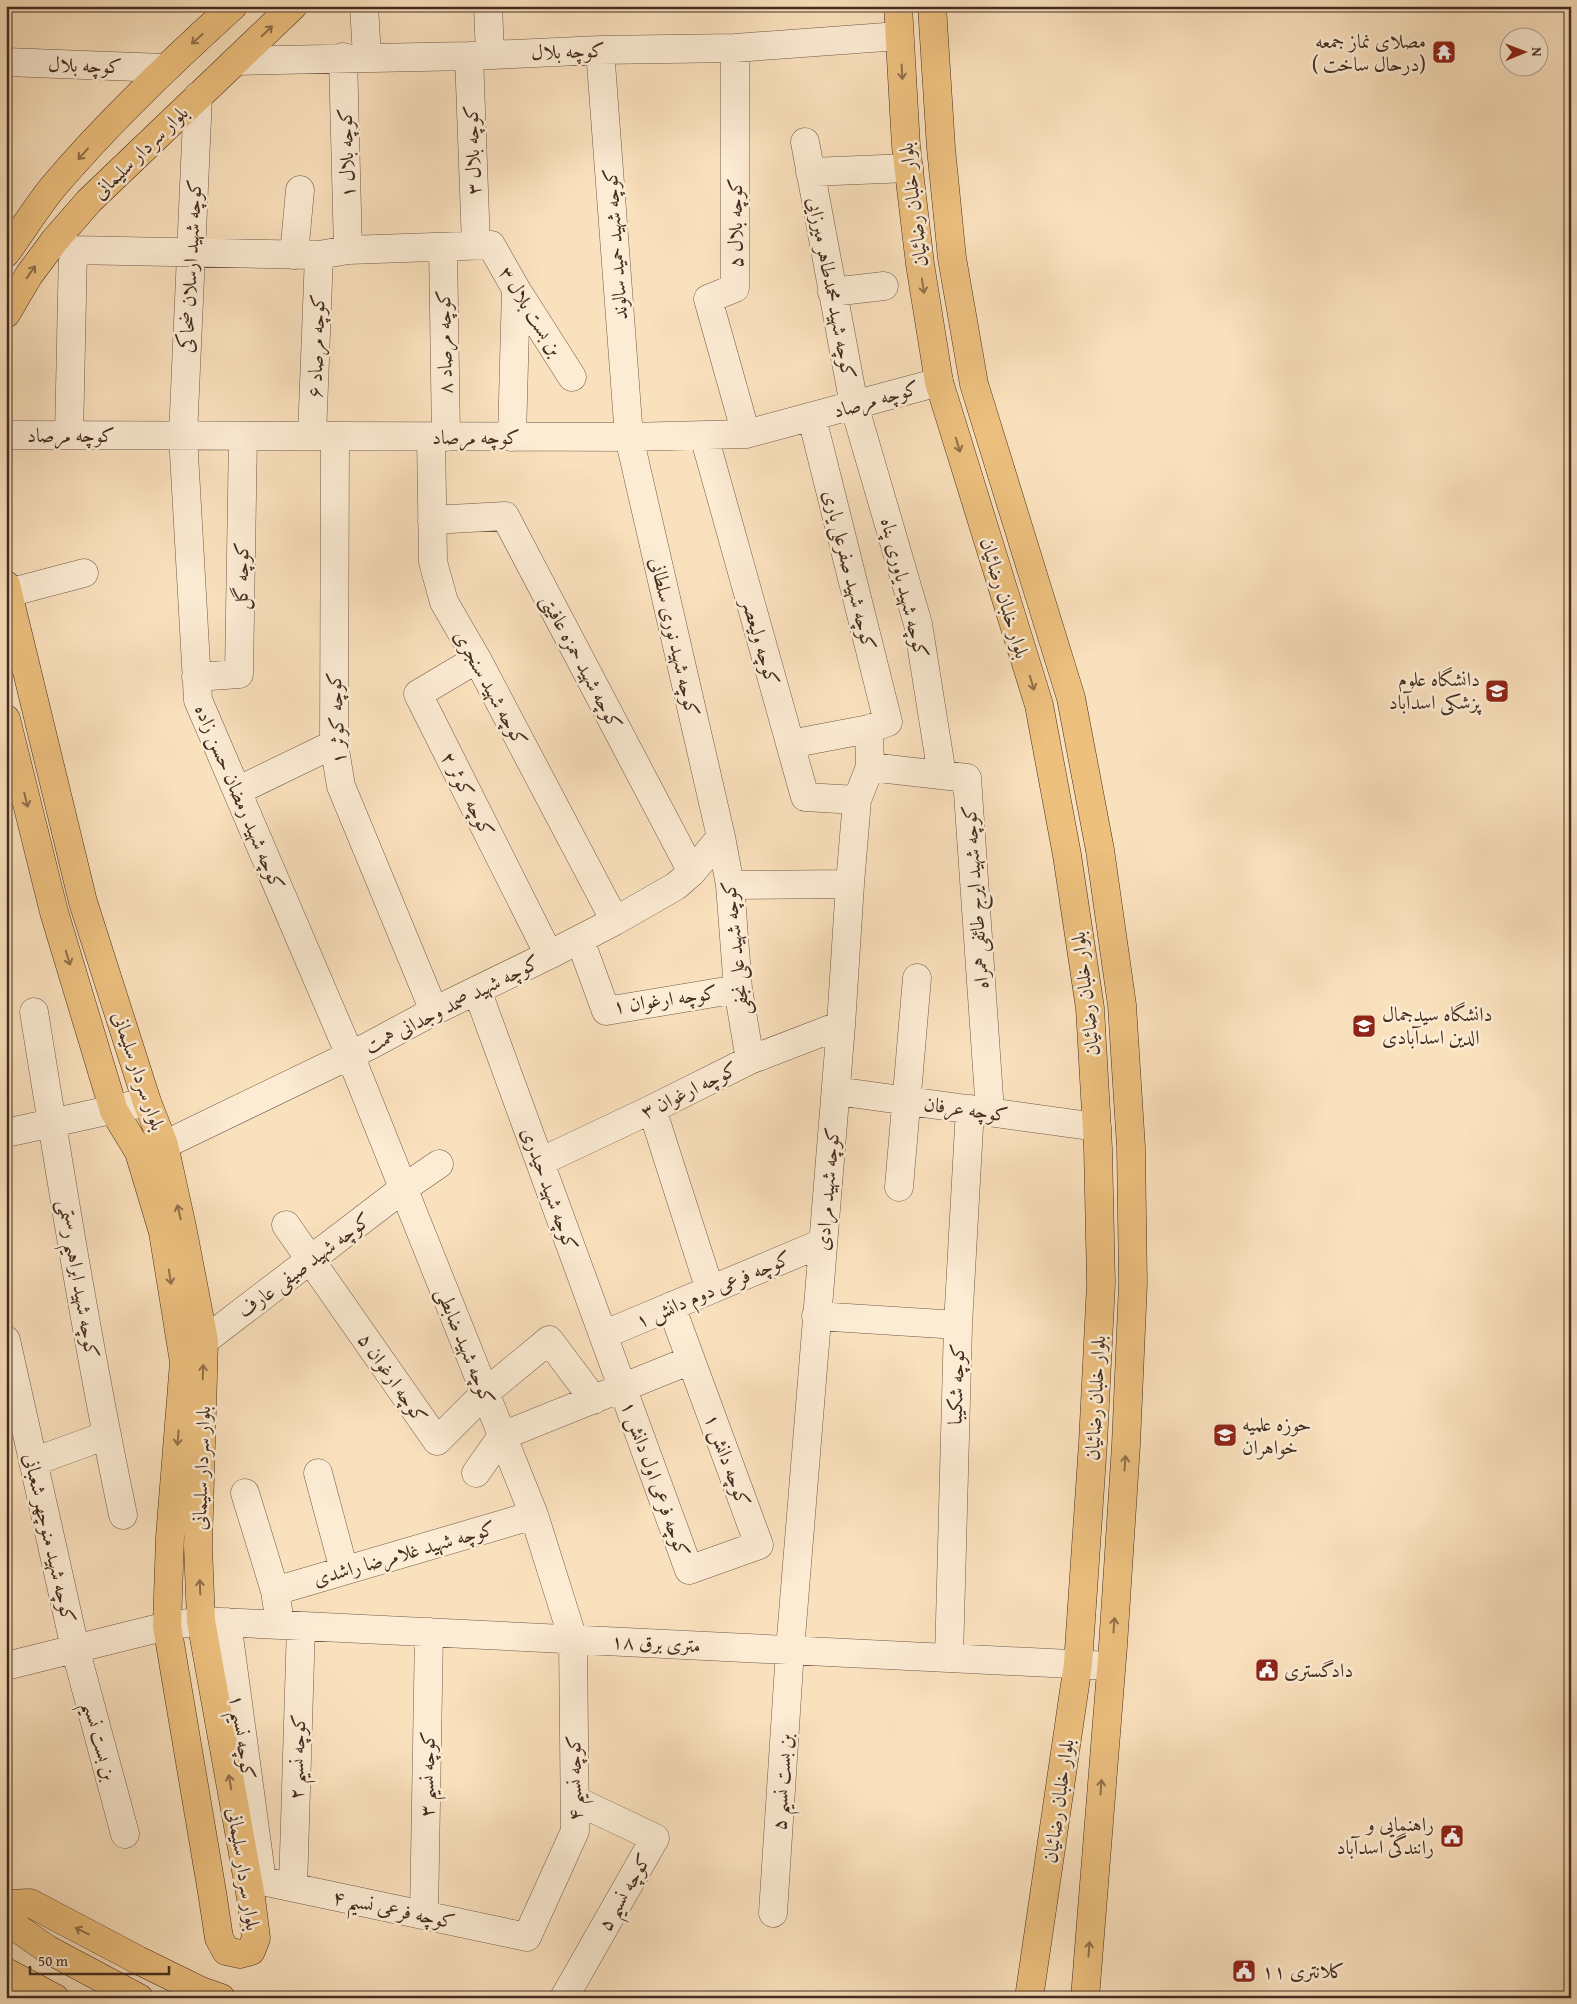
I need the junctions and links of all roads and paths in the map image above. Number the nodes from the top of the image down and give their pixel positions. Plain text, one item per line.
1 (234, 6) edge
2 (292, 6) edge
3 (364, 6) edge
4 (488, 6) edge
5 (898, 6) edge
6 (932, 6) edge
7 (900, 36) junction
8 (735, 48) junction
9 (600, 50) junction
10 (480, 55) junction
11 (355, 57) junction
12 (236, 61) junction
13 (6, 62) edge
14 (164, 68) junction
15 (198, 96) junction
16 (805, 142) dead end
17 (908, 168) junction
18 (810, 172) junction
19 (300, 190) dead end
20 (64, 245) junction
21 (483, 245) junction
22 (443, 247) junction
23 (348, 250) junction
24 (6, 252) edge
25 (191, 253) junction
26 (307, 255) junction
27 (884, 286) dead end
28 (516, 289) junction
29 (832, 292) junction
30 (6, 314) edge
31 (972, 373) junction
32 (572, 377) dead end
33 (939, 382) junction
34 (854, 405) junction
35 (812, 418) junction
36 (746, 434) junction
37 (6, 435) edge
38 (69, 435) junction
39 (183, 436) junction
40 (243, 436) junction
41 (323, 436) junction
42 (704, 436) junction
43 (438, 437) junction
44 (512, 437) junction
45 (629, 437) junction
46 (432, 520) junction
47 (84, 573) dead end
48 (7, 589) edge
49 (477, 659) junction
50 (196, 678) junction
51 (6, 719) edge
52 (878, 726) junction
53 (334, 744) junction
54 (790, 744) junction
55 (870, 767) junction
56 (942, 775) junction
57 (237, 791) junction
58 (857, 800) junction
59 (721, 836) junction
60 (692, 872) junction
61 (850, 884) junction
62 (730, 885) junction
63 (615, 921) junction
64 (580, 940) junction
65 (549, 955) junction
66 (917, 978) dead end
67 (738, 988) junction
68 (477, 990) junction
69 (434, 1010) junction
70 (34, 1012) dead end
71 (841, 1025) junction
72 (350, 1055) junction
73 (750, 1060) junction
74 (836, 1091) junction
75 (908, 1101) junction
76 (147, 1102) junction
77 (652, 1109) junction
78 (114, 1110) junction
79 (980, 1111) junction
80 (52, 1122) junction
81 (1097, 1127) junction
82 (6, 1133) edge
83 (152, 1148) junction
84 (540, 1162) junction
85 (439, 1164) dead end
86 (899, 1187) dead end
87 (404, 1188) junction
88 (286, 1225) dead end
89 (822, 1243) junction
90 (311, 1259) junction
91 (710, 1290) junction
92 (671, 1306) junction
93 (816, 1316) junction
94 (958, 1325) junction
95 (603, 1336) junction
96 (6, 1340) edge
97 (204, 1341) junction
98 (691, 1360) junction
99 (623, 1388) junction
100 (485, 1394) junction
101 (594, 1400) junction
102 (107, 1436) junction
103 (502, 1436) junction
104 (33, 1462) junction
105 (318, 1473) dead end
106 (476, 1473) dead end
107 (245, 1493) dead end
108 (123, 1515) dead end
109 (534, 1515) junction
110 (344, 1570) junction
111 (689, 1570) joint
112 (275, 1591) junction
113 (214, 1622) junction
114 (167, 1626) junction
115 (290, 1626) junction
116 (429, 1632) junction
117 (573, 1639) junction
118 (74, 1648) junction
119 (790, 1650) junction
120 (949, 1658) junction
121 (1078, 1664) junction
122 (6, 1666) edge
123 (1110, 1666) junction
124 (575, 1800) junction
125 (125, 1834) dead end
126 (262, 1881) joint
127 (293, 1887) junction
128 (6, 1904) edge
129 (773, 1913) dead end
130 (424, 1915) junction
131 (6, 1920) edge
132 (527, 1937) joint
133 (6, 1972) edge
134 (55, 1998) edge
135 (139, 1998) edge
136 (220, 1998) edge
137 (564, 1998) edge
138 (1029, 1998) edge
139 (1085, 1998) edge

1 -> 14 main road, بلوار سردار سلیمانی
12 -> 2 main road, بلوار سردار سلیمانی
3 - 11 street, کوچه بلال ۱
4 - 10 street, کوچه بلال ۳
5 - 7 main road, بلوار خلبان رضائیان
6 - 31 main road, بلوار خلبان رضائیان
7 - 8 street, کوچه بلال
7 -> 17 main road, بلوار خلبان رضائیان
8 - 9 street, کوچه بلال
8 - 36 street, کوچه بلال ۵
9 - 10 street, کوچه بلال
9 - 45 street, کوچه شهید حمید سالوند
10 - 11 street, کوچه بلال
10 - 21 street, کوچه بلال ۳
11 - 12 street, کوچه بلال
11 - 23 street, کوچه بلال ۱
12 - 15 main road, بلوار سردار سلیمانی
13 - 14 street, کوچه بلال
14 -> 24 main road, بلوار سردار سلیمانی
15 - 20 main road, بلوار سردار سلیمانی
15 - 25 street, کوچه شهید ارسلان ضحاکی
16 - 18 street, کوچه شهید محمدطاهر میرزایی
17 - 18 street
17 -> 33 main road, بلوار خلبان رضائیان
18 - 29 street, کوچه شهید محمدطاهر میرزایی
19 - 26 street, کوچه مرصاد ۶
20 - 25 street
30 -> 20 main road, بلوار سردار سلیمانی
20 - 38 street
21 - 22 street
21 - 28 street, بن بست بلال ۳
22 - 23 street
22 - 43 street, کوچه مرصاد ۸
23 - 26 street
25 - 26 street
25 - 39 street, کوچه شهید ارسلان ضحاکی
26 - 41 street, کوچه مرصاد ۶
27 - 29 street
28 - 32 street, بن بست بلال ۳
28 - 44 street
29 - 34 street, کوچه شهید محمدطاهر میرزایی
31 - 33 main road
123 -> 31 main road, بلوار خلبان رضائیان
33 - 34 street, کوچه مرصاد
33 -> 81 main road, بلوار خلبان رضائیان
34 - 35 street, کوچه مرصاد
34 - 56 street, کوچه شهید یاوری پناه
35 - 36 street, کوچه مرصاد
35 - 52 street, کوچه شهید صفرعلی یاری
36 - 42 street, کوچه مرصاد
37 - 38 street, کوچه مرصاد
38 - 39 street, کوچه مرصاد
39 - 40 street, کوچه مرصاد
39 - 50 street, کوچه شهید رمضان حسن زاده
40 - 41 street, کوچه مرصاد
40 - 50 street, کوچه گل
41 - 43 street, کوچه مرصاد
41 - 53 street, کوچه کوثر ۱
42 - 45 street, کوچه مرصاد
42 - 54 street, کوچه ولیعصر
43 - 44 street, کوچه مرصاد
43 - 46 street, کوچه شهید سنجری
44 - 45 street, کوچه مرصاد
45 - 59 street, کوچه شهید نوری سلطانی
46 - 49 street, کوچه شهید سنجری
46 - 60 street, کوچه شهید حمزه عافیتی
47 - 48 street
48 - 76 main road, بلوار سردار سلیمانی
49 - 63 street, کوچه شهید سنجری
49 - 65 street, کوچه کوثر ۲
50 - 57 street, کوچه شهید رمضان حسن زاده
51 -> 78 main road, بلوار سردار سلیمانی
52 - 54 street
52 - 55 street, کوچه شهید مرادی
53 - 57 street
53 - 69 street, کوچه کوثر ۱
54 - 58 street, کوچه ولیعصر
55 - 56 street, کوچه شهید ایرج طائفی همراه
55 - 58 street, کوچه شهید مرادی
56 - 79 street, کوچه شهید ایرج طائفی همراه
57 - 72 street, کوچه شهید رمضان حسن زاده
58 - 61 street, کوچه شهید مرادی
59 - 60 street, کوچه شهید صمد وجدانی همت
59 - 62 street, کوچه شهید علی نجفی
60 - 63 street, کوچه شهید صمد وجدانی همت
61 - 62 street
61 - 71 street, کوچه شهید مرادی
62 - 67 street, کوچه شهید علی نجفی
63 - 64 street, کوچه شهید صمد وجدانی همت
64 - 65 street, کوچه شهید صمد وجدانی همت
64 - 67 street, کوچه ارغوان ۱
65 - 68 street, کوچه شهید صمد وجدانی همت
66 - 75 street
67 - 73 street, کوچه شهید علی نجفی
68 - 69 street, کوچه شهید صمد وجدانی همت
68 - 84 street, کوچه شهید حیدری
69 - 72 street, کوچه شهید صمد وجدانی همت
70 - 80 street, کوچه شهید ابراهیم رستمی
71 - 73 street, کوچه ارغوان ۳
71 - 74 street, کوچه شهید مرادی
72 - 83 street, کوچه شهید صمد وجدانی همت
72 - 87 street, کوچه شهید ضابطی
73 - 77 street, کوچه ارغوان ۳
74 - 75 street, کوچه عرفان
74 - 89 street, کوچه شهید مرادی
75 - 79 street, کوچه عرفان
75 - 86 street
76 - 78 street
76 - 83 main road, بلوار سردار سلیمانی
77 - 84 street, کوچه ارغوان ۳
77 - 91 street
78 - 80 street
78 - 83 main road, بلوار سردار سلیمانی
79 - 81 street, کوچه عرفان
79 - 94 street, کوچه شکیبا
80 - 82 street
80 - 102 street, کوچه شهید ابراهیم رستمی
81 - 121 main road, بلوار خلبان رضائیان
97 -> 83 main road, بلوار سردار سلیمانی
83 -> 114 main road, بلوار سردار سلیمانی
84 - 95 street, کوچه شهید حیدری
85 - 87 street, کوچه شهید صیفی عارف
87 - 90 street, کوچه شهید صیفی عارف
87 - 100 street, کوچه شهید ضابطی
88 - 90 street
89 - 91 street, کوچه فرعی دوم دانش ۱
89 - 93 street, کوچه شهید مرادی
90 - 97 street, کوچه شهید صیفی عارف
90 - 100 street, کوچه ارغوان ۵
91 - 92 street, کوچه فرعی دوم دانش ۱
92 - 95 street, کوچه فرعی دوم دانش ۱
92 - 98 street, کوچه دانش ۱
93 - 94 street
93 - 119 street, کوچه شهید مرادی
94 - 120 street, کوچه شکیبا
95 - 99 street, کوچه شهید حیدری
96 - 104 street, کوچه شهید منوچهر شعبانی
113 -> 97 main road, بلوار سردار سلیمانی
98 - 99 street
98 - 111 street, کوچه دانش ۱
99 - 101 street
99 - 111 street, کوچه فرعی اول دانش ۱
100 - 101 street
100 - 103 street, کوچه شهید ضابطی
101 - 103 street
102 - 104 street
102 - 108 street, کوچه شهید ابراهیم رستمی
103 - 106 street
103 - 109 street, کوچه شهید ضابطی
104 - 118 street, کوچه شهید منوچهر شعبانی
105 - 110 street
107 - 112 street, کوچه نسیم ۲
109 - 110 street, کوچه شهید غلامرضا راشدی
109 - 117 street, کوچه شهید ضابطی
110 - 112 street, کوچه شهید غلامرضا راشدی
112 - 115 street, کوچه نسیم ۲
113 - 114 street, ۱۸ متری برق
114 -> 113 main road, بلوار سردار سلیمانی
113 - 115 street, ۱۸ متری برق
113 - 126 street, کوچه نسیم ۱
114 - 118 street, ۱۸ متری برق
115 - 116 street, ۱۸ متری برق
115 - 127 street, کوچه نسیم ۲
116 - 117 street, ۱۸ متری برق
116 - 130 street, کوچه نسیم ۳
117 - 119 street, ۱۸ متری برق
117 - 124 street, کوچه نسیم ۴
118 - 122 street, ۱۸ متری برق
118 - 125 street, بن بست نسیم
119 - 120 street, ۱۸ متری برق
119 - 129 street, بن بست نسیم ۵
120 - 121 street, ۱۸ متری برق
121 - 123 street, ۱۸ متری برق
121 - 138 main road, بلوار خلبان رضائیان
139 -> 123 main road, بلوار خلبان رضائیان
124 - 132 street, کوچه نسیم ۴
124 - 137 street, کوچه نسیم ۵
126 - 127 street, کوچه فرعی نسیم ۴
127 - 130 street, کوچه فرعی نسیم ۴
136 -> 128 main road
130 - 132 street, کوچه فرعی نسیم ۴
131 - 135 main road
133 - 134 main road

